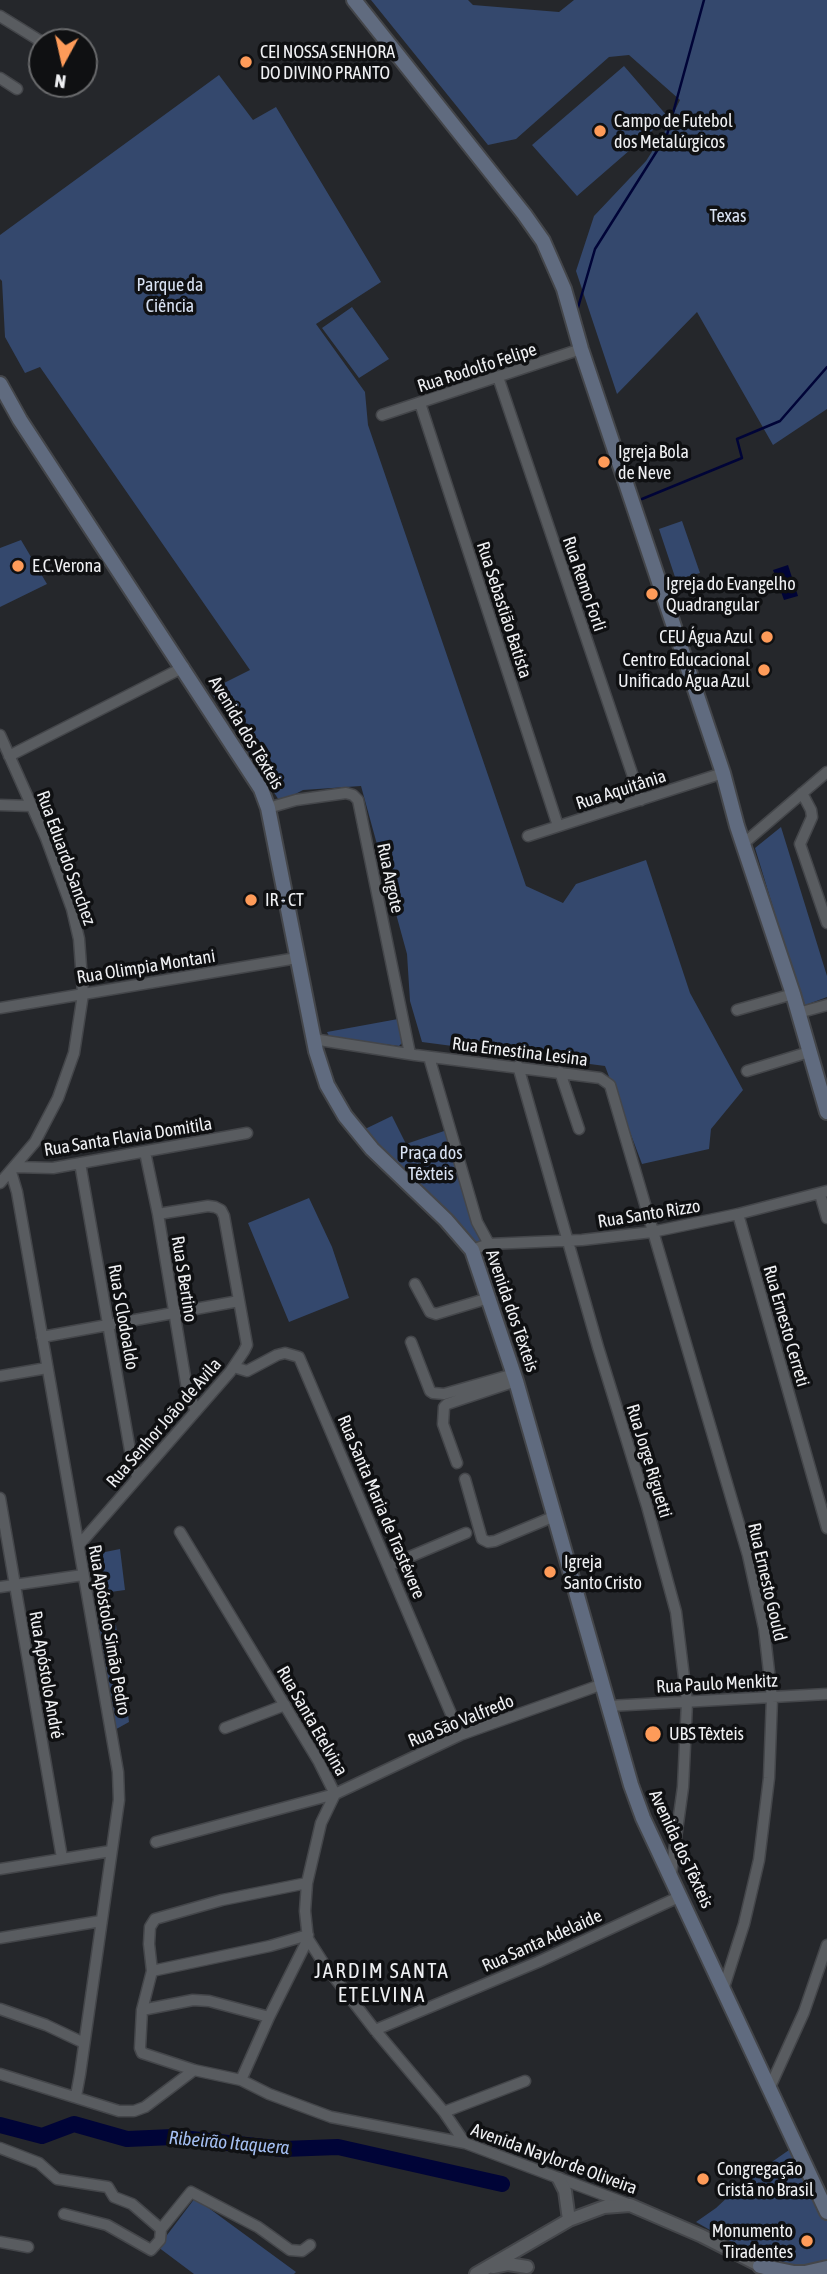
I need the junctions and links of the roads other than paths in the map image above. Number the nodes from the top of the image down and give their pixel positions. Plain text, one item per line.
1 (354, 0) edge
2 (0, 16) edge
3 (28, 33) edge
4 (0, 78) edge
5 (17, 89) dead end
6 (581, 349) junction
7 (498, 377) junction
8 (0, 383) edge
9 (420, 403) junction
10 (382, 415) dead end
11 (184, 667) junction
12 (0, 735) edge
13 (9, 756) junction
14 (827, 772) edge
15 (723, 773) junction
16 (802, 793) junction
17 (641, 800) junction
18 (0, 805) edge
19 (31, 806) junction
20 (268, 808) junction
21 (558, 826) junction
22 (528, 836) dead end
23 (743, 844) junction
24 (827, 923) edge
25 (298, 958) junction
26 (83, 994) junction
27 (793, 994) junction
28 (827, 1005) edge
29 (0, 1008) edge
30 (737, 1010) dead end
31 (798, 1013) junction
32 (313, 1039) junction
33 (809, 1052) junction
34 (410, 1054) junction
35 (429, 1057) junction
36 (518, 1066) junction
37 (747, 1071) dead end
38 (560, 1072) junction
39 (827, 1112) edge
40 (579, 1129) dead end
41 (247, 1133) dead end
42 (145, 1152) junction
43 (80, 1163) junction
44 (13, 1170) junction
45 (0, 1183) edge
46 (823, 1192) edge
47 (158, 1214) junction
48 (738, 1214) junction
49 (827, 1219) edge
50 (652, 1232) junction
51 (568, 1241) junction
52 (489, 1244) junction
53 (472, 1250) junction
54 (415, 1284) dead end
55 (489, 1298) junction
56 (239, 1301) junction
57 (174, 1314) junction
58 (108, 1325) junction
59 (42, 1337) junction
60 (411, 1342) dead end
61 (234, 1367) junction
62 (47, 1368) junction
63 (0, 1376) edge
64 (515, 1377) junction
65 (196, 1411) junction
66 (457, 1463) dead end
67 (137, 1476) junction
68 (465, 1479) dead end
69 (0, 1498) edge
70 (555, 1516) junction
71 (826, 1523) edge
72 (180, 1532) dead end
73 (466, 1533) dead end
74 (79, 1545) junction
75 (388, 1566) junction
76 (83, 1575) junction
77 (15, 1585) junction
78 (0, 1587) edge
79 (603, 1684) junction
80 (827, 1694) edge
81 (772, 1698) junction
82 (687, 1702) junction
83 (285, 1705) junction
84 (609, 1706) junction
85 (225, 1728) dead end
86 (460, 1735) junction
87 (335, 1794) junction
88 (156, 1842) dead end
89 (111, 1851) junction
90 (62, 1858) junction
91 (0, 1868) edge
92 (671, 1874) junction
93 (307, 1883) junction
94 (681, 1896) junction
95 (101, 1921) junction
96 (308, 1937) junction
97 (0, 1938) edge
98 (827, 1945) edge
99 (152, 1971) junction
100 (724, 1987) junction
101 (0, 2009) edge
102 (142, 2010) junction
103 (269, 2017) junction
104 (375, 2029) junction
105 (84, 2043) junction
106 (194, 2070) junction
107 (0, 2074) edge
108 (241, 2080) junction
109 (525, 2081) dead end
110 (770, 2087) junction
111 (76, 2096) junction
112 (444, 2112) junction
113 (465, 2143) junction
114 (0, 2148) edge
115 (806, 2169) junction
116 (559, 2179) junction
117 (827, 2191) edge
118 (630, 2205) junction
119 (827, 2212) edge
120 (64, 2214) dead end
121 (569, 2220) junction
122 (161, 2229) junction
123 (539, 2238) junction
124 (0, 2242) edge
125 (310, 2245) dead end
126 (28, 2247) dead end
127 (760, 2266) junction
128 (827, 2268) edge
129 (527, 2271) edge
130 (477, 2273) edge
131 (775, 2274) edge

1 - 6 main road
2 - 3 street
4 - 5 street
6 - 7 street, Rua Rodolfo Felipe
6 - 15 main road
7 - 9 street, Rua Rodolfo Felipe
7 - 17 street, Rua Remo Forli
8 - 11 main road, Avenida dos Têxteis
9 - 10 street, Rua Rodolfo Felipe
9 - 21 street, Rua Sebastião Batista
11 - 13 street
11 - 20 main road, Avenida dos Têxteis
12 - 13 street, Rua Eduardo Sanchez
13 - 19 street, Rua Eduardo Sanchez
14 - 16 street
15 - 17 street, Rua Aquitânia
15 - 23 main road
16 - 23 street
16 - 24 street
17 - 21 street, Rua Aquitânia
18 - 19 street
19 - 26 street, Rua Eduardo Sanchez
20 - 25 main road, Avenida dos Têxteis
20 - 34 street, Rua Argote
21 - 22 street, Rua Aquitânia
23 - 27 main road
25 - 26 street, Rua Olimpia Montani
25 - 32 main road, Avenida dos Têxteis
26 - 29 street, Rua Olimpia Montani
26 - 44 street, Rua Eduardo Sanchez
27 - 30 street
27 - 31 main road
28 - 31 street
31 - 33 main road
32 - 34 street, Rua Ernestina Lesina
32 - 53 main road, Avenida dos Têxteis
33 - 37 street
33 - 39 main road
34 - 35 street, Rua Ernestina Lesina
35 - 36 street, Rua Ernestina Lesina
35 - 52 street
36 - 38 street, Rua Ernestina Lesina
36 - 51 street, Rua Jorge Riguetti
38 - 40 street
38 - 50 street, Rua Ernestina Lesina
41 - 42 street, Rua Santa Flavia Domitila
42 - 43 street, Rua Santa Flavia Domitila
42 - 47 street, Rua S Bertino
43 - 44 street, Rua Santa Flavia Domitila
43 - 58 street, Rua S Clodoaldo
44 - 45 street, Rua Eduardo Sanchez
44 - 59 street, Rua Apóstolo Simão Pedro
46 - 48 street, Rua Santo Rizzo
46 - 49 street
47 - 56 street, Rua Senhor João de Avila
47 - 57 street, Rua S Bertino
48 - 50 street, Rua Santo Rizzo
48 - 71 street, Rua Ernesto Cerreti
50 - 51 street, Rua Santo Rizzo
50 - 81 street, Rua Ernesto Gould
51 - 52 street, Rua Santo Rizzo
51 - 82 street, Rua Jorge Riguetti
52 - 53 street, Rua Santo Rizzo
53 - 55 main road, Avenida dos Têxteis
54 - 55 street
55 - 64 main road, Avenida dos Têxteis
56 - 57 street
56 - 61 street, Rua Senhor João de Avila
57 - 58 street
57 - 65 street, Rua S Bertino
58 - 59 street
58 - 67 street, Rua S Clodoaldo
59 - 62 street, Rua Apóstolo Simão Pedro
60 - 64 street
61 - 65 street, Rua Senhor João de Avila
61 - 75 street, Rua Santa Maria de Trastévere
62 - 63 street
62 - 74 street, Rua Apóstolo Simão Pedro
64 - 66 street
64 - 70 main road, Avenida dos Têxteis
65 - 67 street, Rua Senhor João de Avila
67 - 74 street, Rua Senhor João de Avila
68 - 70 street
69 - 77 street, Rua Apóstolo André
70 - 79 main road, Avenida dos Têxteis
72 - 83 street, Rua Santa Etelvina
73 - 75 street
74 - 76 street, Rua Apóstolo Simão Pedro
75 - 86 street, Rua Santa Maria de Trastévere
76 - 77 street
76 - 89 street, Rua Apóstolo Simão Pedro
77 - 78 street
77 - 90 street, Rua Apóstolo André
79 - 84 main road, Avenida dos Têxteis
79 - 86 street, Rua São Valfredo
80 - 81 street, Rua Paulo Menkitz
81 - 82 street, Rua Paulo Menkitz
81 - 100 street, Rua Ernesto Gould
82 - 84 street, Rua Paulo Menkitz
82 - 92 street, Rua Jorge Riguetti
83 - 85 street
83 - 87 street, Rua Santa Etelvina
84 - 92 main road, Avenida dos Têxteis
86 - 87 street, Rua São Valfredo
87 - 88 street, Rua São Valfredo
87 - 93 street, Rua Santa Etelvina
89 - 90 street
89 - 95 street, Rua Apóstolo Simão Pedro
90 - 91 street
92 - 94 main road, Avenida dos Têxteis
93 - 96 street, Rua Santa Etelvina
93 - 99 street
94 - 100 main road, Avenida dos Têxteis
94 - 104 street, Rua Santa Adelaide
95 - 97 street
95 - 105 street, Rua Apóstolo Simão Pedro
96 - 99 street
96 - 103 street
96 - 104 street
98 - 110 street
99 - 102 street
100 - 110 main road, Avenida dos Têxteis
101 - 105 street
102 - 103 street
102 - 106 street, Avenida Naylor de Oliveira
103 - 108 street
104 - 112 street
105 - 111 street, Rua Apóstolo Simão Pedro
106 - 108 street, Avenida Naylor de Oliveira
106 - 111 street
107 - 111 street
108 - 113 street, Avenida Naylor de Oliveira
109 - 112 street
110 - 115 main road, Avenida dos Têxteis
112 - 113 street
113 - 116 street, Avenida Naylor de Oliveira
114 - 122 street
115 - 117 main road, Avenida dos Têxteis
115 - 119 main road, Avenida dos Têxteis
116 - 118 street, Avenida Naylor de Oliveira
116 - 121 street
118 - 121 street
118 - 127 street, Avenida Naylor de Oliveira
120 - 122 street
121 - 123 street
122 - 125 street
123 - 129 street
123 - 130 street
124 - 126 street
127 - 128 main road
127 - 131 street, Avenida Naylor de Oliveira
129 - 130 street

